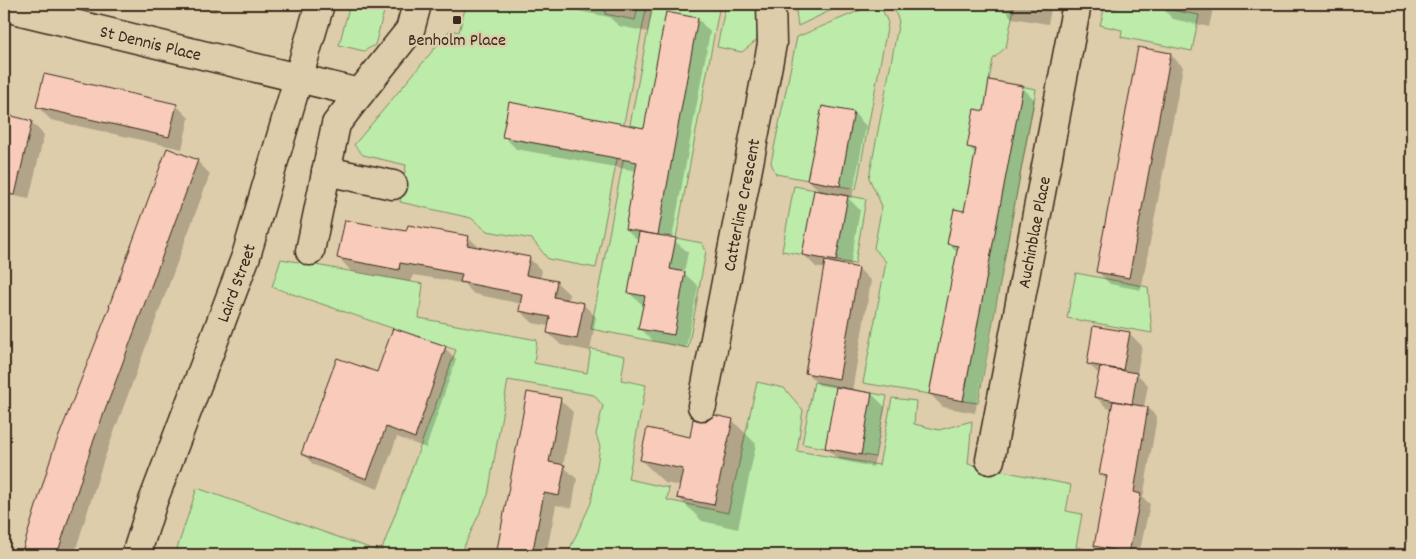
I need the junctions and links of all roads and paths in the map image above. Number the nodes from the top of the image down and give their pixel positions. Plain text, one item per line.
1 (320, 4) edge
2 (418, 4) edge
3 (770, 4) edge
4 (1079, 4) edge
5 (4, 8) edge
6 (299, 79) junction
7 (360, 93) junction
8 (326, 171) junction
9 (393, 185) dead end
10 (310, 251) dead end
11 (702, 406) dead end
12 (990, 460) dead end
13 (136, 555) edge

1 - 6 street, Laird Street
2 - 7 street
3 - 11 street, Catterline Crescent
4 - 12 street, Auchinblae Place
5 - 6 street, St Dennis Place
6 - 7 street
6 - 13 street, Laird Street
7 - 8 street
8 - 9 street
8 - 10 street

